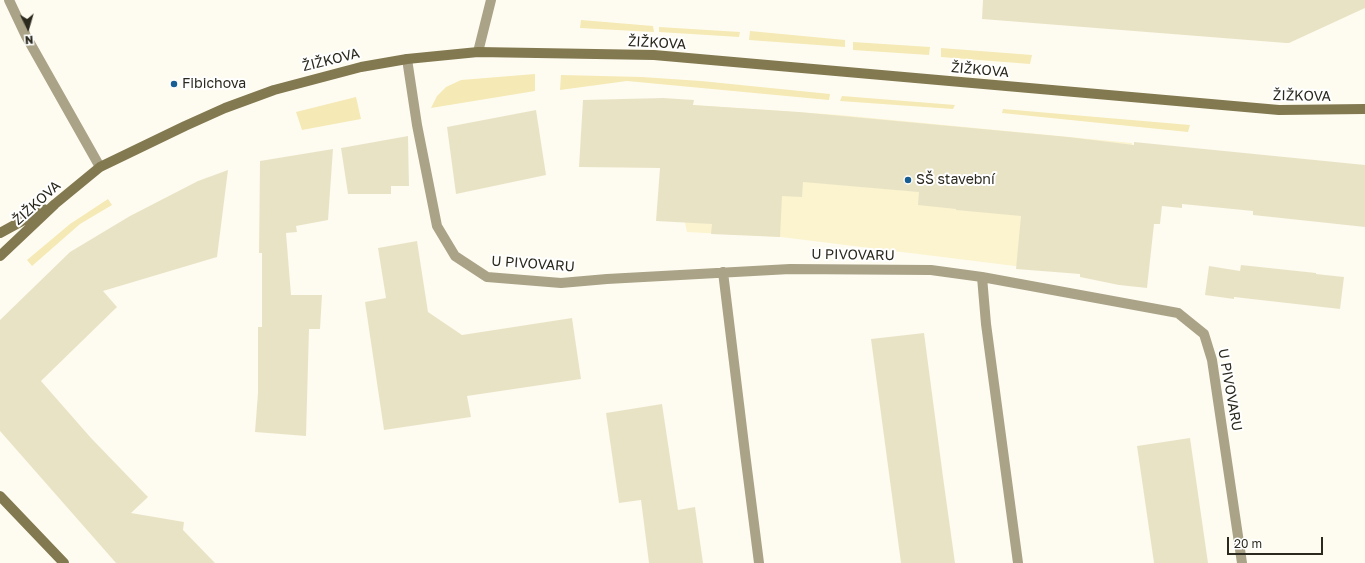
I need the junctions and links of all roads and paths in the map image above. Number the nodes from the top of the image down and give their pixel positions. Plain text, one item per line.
1 (8, 0) edge
2 (490, 0) edge
3 (478, 52) junction
4 (407, 59) junction
5 (1365, 109) edge
6 (100, 167) junction
7 (55, 204) junction
8 (0, 233) edge
9 (0, 256) edge
10 (723, 272) junction
11 (982, 277) junction
12 (0, 496) edge
13 (64, 563) edge
14 (759, 563) edge
15 (1018, 563) edge
16 (1242, 563) edge

1 - 6 street
2 - 3 street
3 - 4 main road, ŽIŽKOVA
3 - 5 main road, ŽIŽKOVA
4 - 6 main road, ŽIŽKOVA
4 - 10 street, U PIVOVARU
6 - 7 main road, ŽIŽKOVA
7 - 8 main road
7 - 9 main road, ŽIŽKOVA
10 - 11 street, U PIVOVARU
10 - 14 street
11 - 15 street
11 - 16 street, U PIVOVARU
12 - 13 main road

